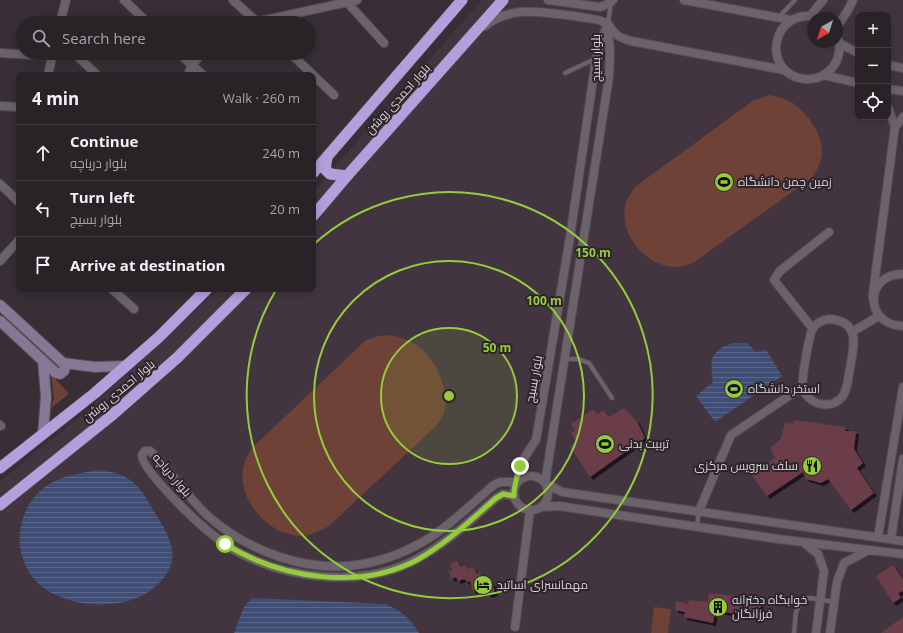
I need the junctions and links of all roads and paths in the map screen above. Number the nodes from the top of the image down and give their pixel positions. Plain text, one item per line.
1 (66, 0) edge
2 (124, 0) edge
3 (234, 0) edge
4 (357, 0) edge
5 (462, 0) edge
6 (504, 0) edge
7 (548, 0) edge
8 (684, 0) edge
9 (795, 0) edge
10 (823, 0) edge
11 (853, 0) edge
12 (346, 1) edge
13 (612, 1) edge
14 (813, 12) edge
15 (807, 15) edge
16 (62, 16) edge
17 (141, 16) edge
18 (249, 16) edge
19 (281, 16) edge
20 (778, 18) junction
21 (843, 18) edge
22 (791, 20) junction
23 (608, 24) junction
24 (472, 36) junction
25 (384, 42) dead end
26 (843, 43) edge
27 (838, 48) edge
28 (855, 51) edge
29 (0, 53) edge
30 (16, 53) edge
31 (596, 59) junction
32 (52, 60) edge
33 (81, 60) edge
34 (187, 60) edge
35 (196, 60) edge
36 (297, 60) edge
37 (192, 65) junction
38 (891, 66) edge
39 (903, 68) edge
40 (784, 70) junction
41 (49, 72) edge
42 (94, 72) edge
43 (189, 72) edge
44 (200, 72) edge
45 (310, 72) edge
46 (565, 73) dead end
47 (823, 75) junction
48 (316, 78) edge
49 (855, 81) edge
50 (891, 89) edge
51 (903, 91) edge
52 (334, 95) dead end
53 (0, 106) edge
54 (16, 107) edge
55 (891, 116) edge
56 (903, 117) edge
57 (895, 127) junction
58 (327, 157) junction
59 (316, 170) edge
60 (347, 176) junction
61 (0, 184) edge
62 (16, 199) edge
63 (316, 212) edge
64 (829, 232) dead end
65 (16, 243) edge
66 (0, 261) edge
67 (903, 274) edge
68 (115, 292) edge
69 (204, 292) edge
70 (243, 292) edge
71 (873, 299) junction
72 (0, 305) edge
73 (134, 309) dead end
74 (879, 316) junction
75 (0, 321) edge
76 (894, 326) junction
77 (903, 326) edge
78 (812, 329) junction
79 (852, 332) junction
80 (903, 333) edge
81 (565, 359) junction
82 (43, 361) junction
83 (63, 363) junction
84 (126, 366) junction
85 (802, 387) junction
86 (903, 387) edge
87 (612, 398) dead end
88 (44, 434) junction
89 (903, 458) edge
90 (0, 468) edge
91 (517, 482) junction
92 (545, 483) junction
93 (514, 496) junction
94 (0, 505) edge
95 (541, 507) junction
96 (530, 510) junction
97 (699, 511) junction
98 (697, 526) junction
99 (878, 537) junction
100 (891, 539) junction
101 (903, 541) edge
102 (802, 542) junction
103 (870, 550) junction
104 (903, 554) edge
105 (821, 600) junction
106 (834, 602) junction
107 (516, 627) dead end
108 (794, 633) edge
109 (816, 633) edge
110 (830, 633) edge

1 - 16 street
2 - 17 street
3 - 18 street
4 - 12 street
5 - 58 highway, بلوار احمدی روشن
6 - 24 highway, بلوار احمدی روشن
7 - 13 street
8 - 20 street
9 - 20 lane
10 - 14 street
11 - 21 street
12 - 19 street
12 - 25 street
13 - 23 lane
15 - 22 street
20 - 22 street
22 - 40 street
23 - 24 street
23 - 31 street, بلوار بسیج
23 - 40 street
23 - 81 street, بلوار بسیج
24 - 60 highway, بلوار احمدی روشن
26 - 28 street
27 - 47 street
29 - 30 street
31 - 46 lane
31 - 91 street, بلوار بسیج
32 - 41 street
33 - 42 street
34 - 37 street
35 - 37 street
36 - 45 street
37 - 43 street
37 - 44 street
38 - 39 street
40 - 47 street
47 - 49 street
48 - 52 street
50 - 51 street
53 - 54 street
55 - 57 street
56 - 57 street
57 - 71 street
58 - 59 highway, بلوار احمدی روشن
58 - 60 highway
60 - 63 highway, بلوار احمدی روشن
61 - 62 street
64 - 78 street
65 - 66 street
67 - 71 street
68 - 73 street
69 - 84 highway, بلوار احمدی روشن
70 - 94 highway, بلوار احمدی روشن
71 - 74 street
72 - 83 main road
74 - 76 street
74 - 79 street
75 - 82 main road
76 - 77 street
76 - 80 street
78 - 79 street
78 - 85 street
79 - 85 street
81 - 87 lane
81 - 92 street, بلوار بسیج
82 - 83 main road
82 - 88 main road
83 - 84 main road
84 - 88 highway, بلوار احمدی روشن
85 - 97 street
86 - 99 street
88 - 90 highway, بلوار احمدی روشن
89 - 100 street
91 - 92 street
91 - 93 street
91 - 93 street, بلوار دریاچه
92 - 95 street
92 - 97 street
93 - 96 street
95 - 96 street
95 - 98 street
96 - 107 street
97 - 98 lane
97 - 99 street
98 - 102 street
99 - 100 street
100 - 101 street
102 - 103 street
102 - 105 street
103 - 104 street
103 - 106 street
105 - 106 lane
105 - 108 lane
105 - 109 street
106 - 110 street

